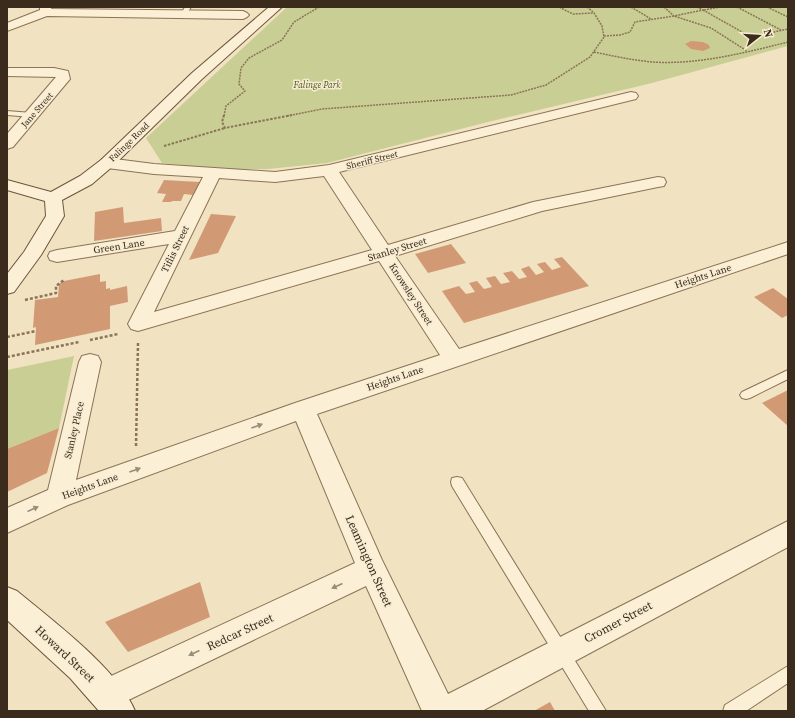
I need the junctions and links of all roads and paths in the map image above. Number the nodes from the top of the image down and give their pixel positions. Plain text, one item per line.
1 (276, 7) edge
2 (319, 7) edge
3 (559, 7) edge
4 (587, 7) edge
5 (631, 7) edge
6 (664, 7) edge
7 (697, 7) edge
8 (720, 7) edge
9 (737, 7) edge
10 (767, 7) edge
11 (45, 9) edge
12 (106, 10) edge
13 (703, 10) junction
14 (186, 11) edge
15 (594, 13) junction
16 (243, 15) dead end
17 (674, 16) junction
18 (788, 18) edge
19 (652, 20) junction
20 (7, 27) edge
21 (788, 29) edge
22 (782, 30) junction
23 (604, 36) junction
24 (788, 42) edge
25 (748, 51) junction
26 (594, 52) junction
27 (7, 72) edge
28 (630, 96) dead end
29 (7, 113) edge
30 (32, 115) junction
31 (225, 128) junction
32 (7, 144) edge
33 (164, 146) dead end
34 (108, 163) junction
35 (329, 170) junction
36 (213, 174) junction
37 (658, 182) dead end
38 (7, 185) edge
39 (53, 198) junction
40 (181, 236) junction
41 (788, 248) edge
42 (384, 253) junction
43 (58, 256) dead end
44 (64, 280) dead end
45 (13, 294) edge
46 (138, 324) junction
47 (36, 331) dead end
48 (7, 337) edge
49 (7, 357) edge
50 (454, 359) junction
51 (90, 362) dead end
52 (788, 374) edge
53 (746, 395) dead end
54 (303, 409) junction
55 (136, 470) junction
56 (457, 482) dead end
57 (59, 497) junction
58 (7, 521) edge
59 (788, 533) edge
60 (372, 569) junction
61 (7, 602) edge
62 (562, 651) junction
63 (788, 674) edge
64 (113, 702) edge
65 (439, 711) edge
66 (450, 711) edge
67 (598, 711) edge
68 (730, 711) edge

1 - 34 street, Falinge Road
2 - 31 path
3 - 15 path
4 - 15 path
5 - 19 path
6 - 17 path
7 - 13 path
8 - 13 path
9 - 22 path
10 - 18 path
11 - 12 street
11 - 20 street
12 - 14 street
13 - 17 path
13 - 22 path
14 - 16 street
15 - 23 path
17 - 19 path
17 - 25 path
19 - 23 path
21 - 22 path
23 - 26 path
24 - 25 path
25 - 26 path
26 - 31 path
27 - 30 street, Jane Street
28 - 35 street, Sheriff Street
29 - 30 lane
30 - 32 street, Jane Street
31 - 33 path
34 - 36 street, Sheriff Street
34 - 39 street, Falinge Road
35 - 36 street, Sheriff Street
35 - 42 street, Knowsley Street
36 - 40 street, Tiflis Street
37 - 42 street, Stanley Street
38 - 39 street
39 - 45 street
40 - 43 street, Green Lane
40 - 46 street, Tiflis Street
41 - 50 street, Heights Lane
42 - 46 street, Stanley Street
42 - 50 street, Knowsley Street
44 - 45 path
46 - 49 path
46 - 55 path
47 - 48 path
50 - 54 street, Heights Lane
51 - 57 street, Stanley Place
52 - 53 lane
55 -> 54 street, Heights Lane
54 - 60 street, Leamington Street
57 -> 55 street, Heights Lane
56 - 62 lane
58 -> 57 street, Heights Lane
59 - 62 street, Cromer Street
60 -> 64 street, Redcar Street
60 - 65 street, Leamington Street
61 - 64 street, Howard Street
62 - 66 street, Cromer Street
62 - 67 lane
63 - 68 lane

